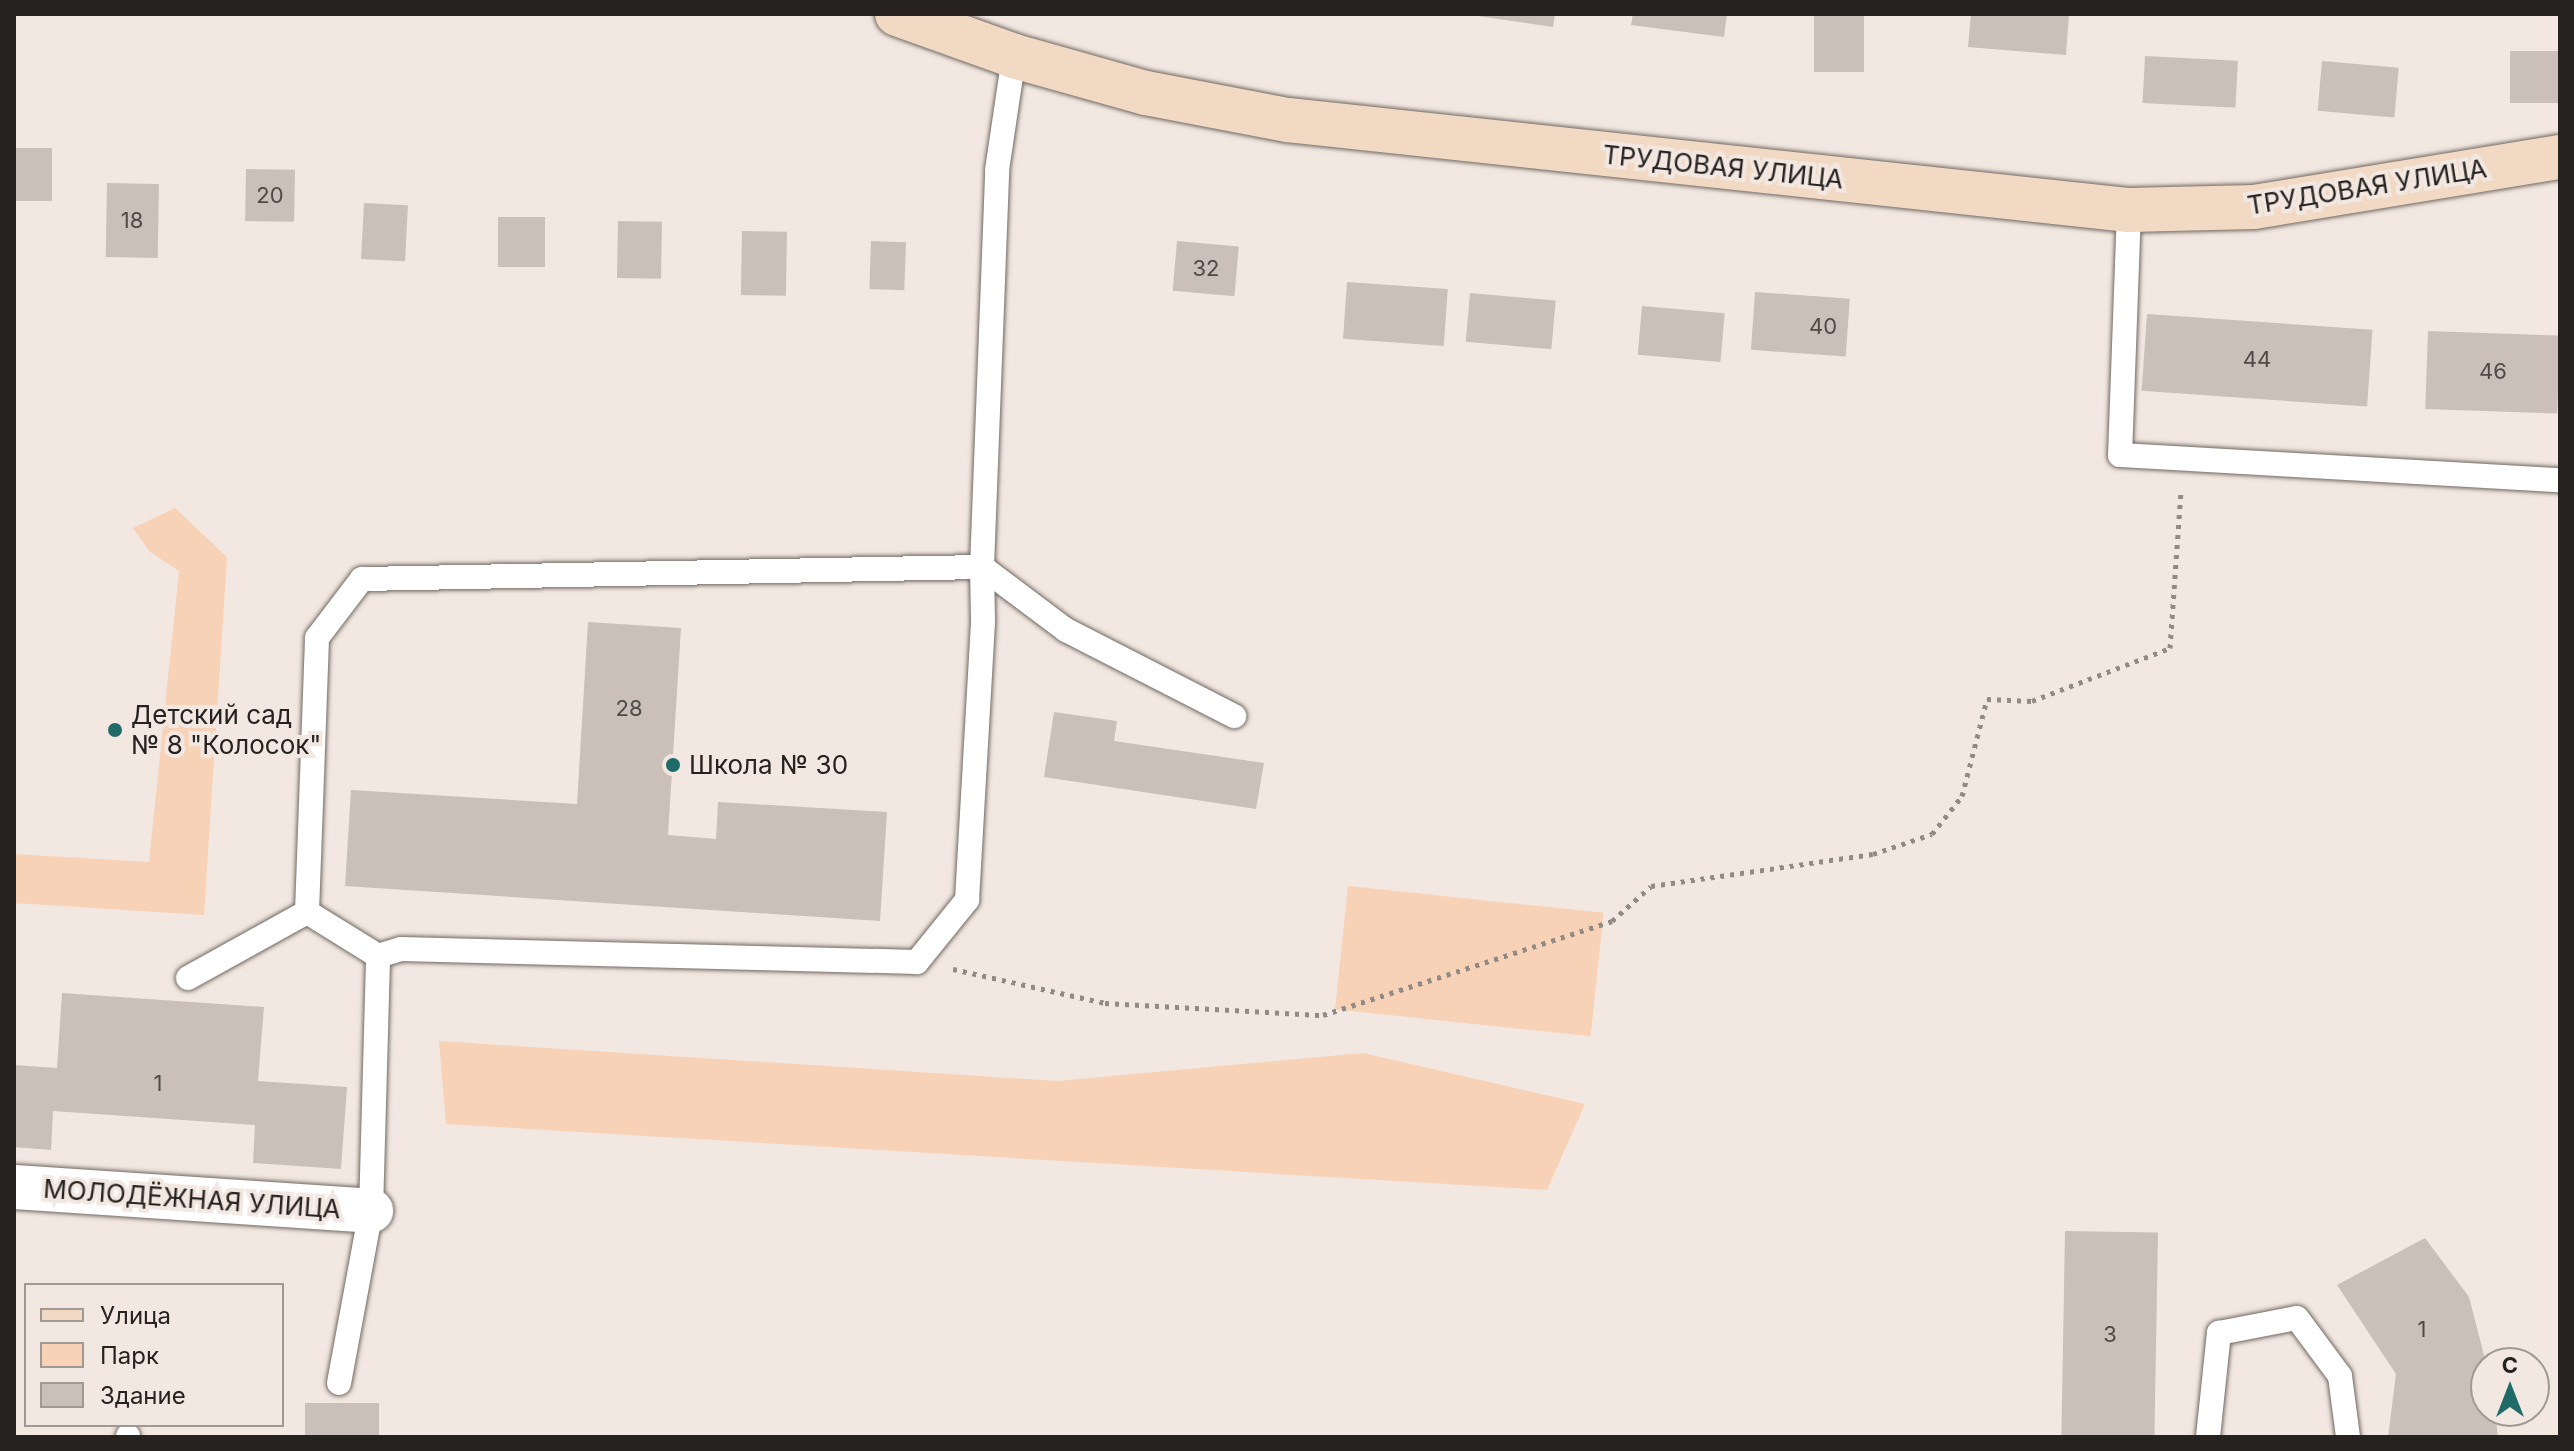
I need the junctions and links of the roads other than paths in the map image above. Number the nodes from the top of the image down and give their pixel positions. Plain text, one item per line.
1 (897, 14) edge
2 (1014, 56) junction
3 (2560, 157) edge
4 (2129, 210) junction
5 (2560, 480) edge
6 (982, 567) junction
7 (1234, 716) dead end
8 (307, 912) junction
9 (378, 956) junction
10 (188, 978) dead end
11 (14, 1187) edge
12 (371, 1211) junction
13 (339, 1383) dead end
14 (2208, 1437) edge
15 (2348, 1437) edge

1 - 2 main road, ТРУДОВАЯ УЛИЦА
2 - 4 main road, ТРУДОВАЯ УЛИЦА
2 - 6 lane
3 - 4 main road, ТРУДОВАЯ УЛИЦА
4 - 5 lane
6 - 7 lane
6 - 8 lane
6 - 9 lane
8 - 9 lane
8 - 10 lane
9 - 12 lane
11 - 12 street, МОЛОДЁЖНАЯ УЛИЦА
12 - 13 lane
14 - 15 lane

